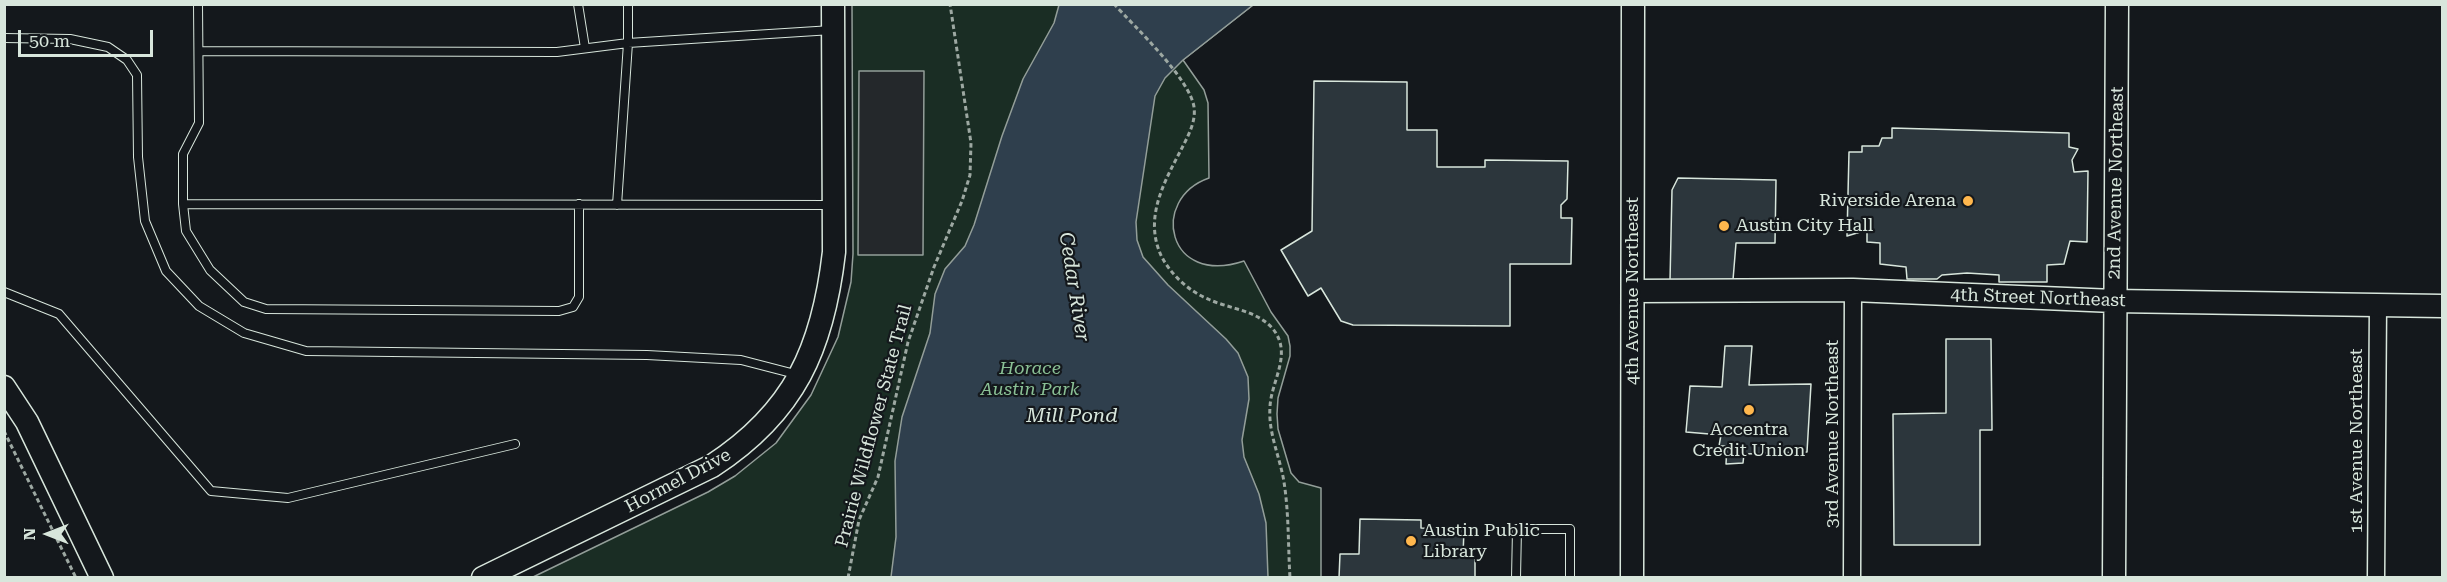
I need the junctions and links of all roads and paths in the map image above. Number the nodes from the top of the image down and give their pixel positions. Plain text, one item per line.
1 (198, 4) edge
2 (578, 4) edge
3 (628, 4) edge
4 (833, 4) edge
5 (950, 4) edge
6 (1114, 4) edge
7 (1633, 4) edge
8 (2117, 4) edge
9 (833, 30) junction
10 (4, 38) edge
11 (628, 43) junction
12 (585, 48) junction
13 (199, 51) junction
14 (183, 204) junction
15 (579, 204) junction
16 (617, 205) junction
17 (834, 205) junction
18 (1853, 290) junction
19 (1634, 291) junction
20 (4, 292) edge
21 (2114, 301) junction
22 (2378, 305) junction
23 (2442, 306) edge
24 (800, 375) junction
25 (4, 387) edge
26 (4, 431) edge
27 (515, 444) dead end
28 (75, 578) edge
29 (102, 578) edge
30 (483, 578) edge
31 (848, 578) edge
32 (1290, 578) edge
33 (1516, 578) edge
34 (1570, 578) edge
35 (1632, 578) edge
36 (1852, 578) edge
37 (2114, 578) edge
38 (2376, 578) edge

1 - 13 lane
2 - 12 lane
3 - 11 lane
4 - 9 street, Hormel Drive
5 - 31 path, Prairie Wildflower State Trail
6 - 32 path
7 - 19 street, 4th Avenue Northeast
8 - 21 street, 2nd Avenue Northeast
9 - 11 lane
9 - 17 street, Hormel Drive
10 - 24 lane
11 - 12 lane
11 - 16 lane
12 - 13 lane
13 - 14 lane
14 - 15 lane
14 - 15 lane
15 - 16 lane
16 - 17 lane
17 - 24 street, Hormel Drive
18 - 19 street, 4th Street Northeast
18 - 21 street, 4th Street Northeast
18 - 36 street, 3rd Avenue Northeast
19 - 35 street, 4th Avenue Northeast
20 - 27 lane
21 - 22 street, 4th Street Northeast
21 - 37 street, 2nd Avenue Northeast
22 - 23 street, 4th Street Northeast
22 - 38 street, 1st Avenue Northeast
24 - 30 street, Hormel Drive
25 - 29 street
26 - 28 path
33 - 34 lane

